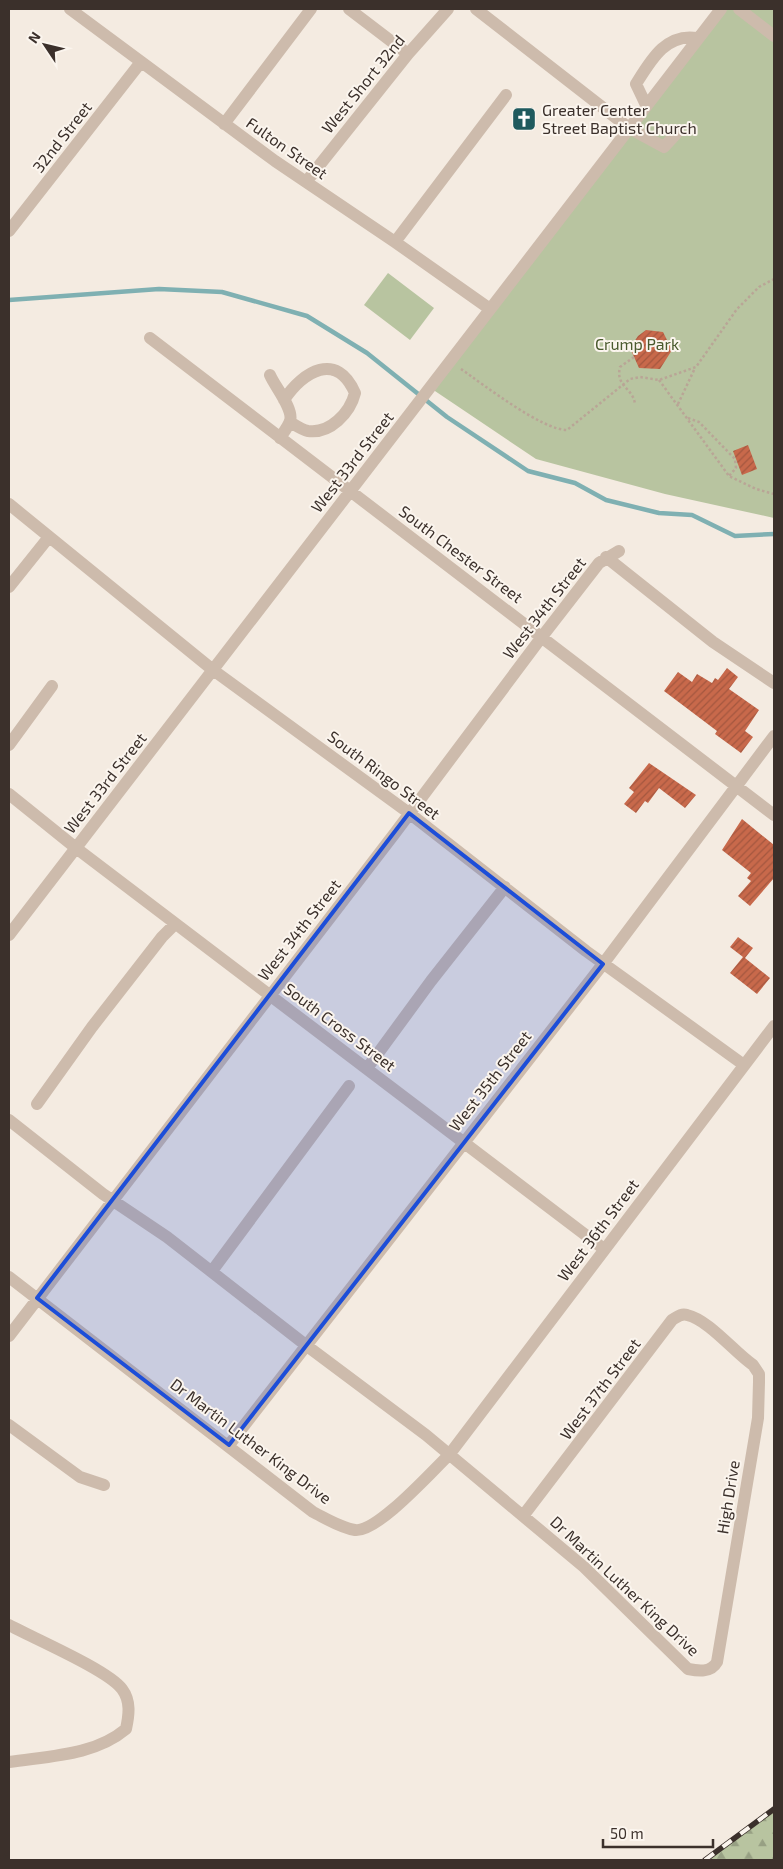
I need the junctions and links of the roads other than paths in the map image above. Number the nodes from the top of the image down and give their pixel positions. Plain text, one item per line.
1 (70, 9) edge
2 (311, 9) edge
3 (349, 9) edge
4 (448, 9) edge
5 (476, 9) edge
6 (721, 9) edge
7 (739, 9) edge
8 (709, 14) edge
9 (774, 36) edge
10 (697, 38) junction
11 (408, 54) junction
12 (141, 62) junction
13 (506, 95) dead end
14 (646, 105) junction
15 (224, 124) junction
16 (629, 128) junction
17 (676, 134) dead end
18 (306, 182) junction
19 (9, 231) edge
20 (395, 242) junction
21 (490, 309) junction
22 (150, 338) dead end
23 (270, 374) dead end
24 (284, 400) junction
25 (290, 422) junction
26 (280, 438) junction
27 (350, 490) junction
28 (9, 504) edge
29 (49, 537) junction
30 (620, 551) dead end
31 (606, 557) junction
32 (9, 587) edge
33 (540, 638) junction
34 (213, 670) junction
35 (774, 683) edge
36 (52, 686) dead end
37 (774, 736) edge
38 (9, 745) edge
39 (736, 788) junction
40 (9, 794) edge
41 (409, 813) junction
42 (774, 815) edge
43 (76, 848) junction
44 (505, 887) junction
45 (175, 924) junction
46 (9, 935) edge
47 (603, 964) junction
48 (270, 994) junction
49 (774, 1026) edge
50 (744, 1066) junction
51 (368, 1067) junction
52 (348, 1086) dead end
53 (37, 1104) dead end
54 (9, 1120) edge
55 (464, 1142) junction
56 (113, 1200) junction
57 (604, 1249) junction
58 (212, 1271) junction
59 (9, 1277) edge
60 (37, 1298) junction
61 (714, 1333) joint
62 (9, 1336) edge
63 (307, 1346) junction
64 (9, 1425) edge
65 (229, 1445) junction
66 (449, 1455) junction
67 (104, 1485) dead end
68 (523, 1516) junction
69 (9, 1625) edge
70 (697, 1671) joint
71 (9, 1762) edge

1 - 12 street, Fulton Street
2 - 15 street
3 - 11 street
4 - 11 street, West Short 32nd
5 - 16 street
6 - 8 street, West 33rd Street
7 - 9 street
8 - 10 street, West 33rd Street
10 - 14 street, West 33rd Street
10 - 14 street
11 - 18 street, West Short 32nd
12 - 15 street, Fulton Street
12 - 19 street, 32nd Street
13 - 20 street
14 - 16 street, West 33rd Street
15 - 18 street, Fulton Street
16 - 17 street
16 - 21 street, West 33rd Street
18 - 20 street, Fulton Street
20 - 21 street, Fulton Street
21 - 27 street, West 33rd Street
22 - 26 street, South Chester Street
23 - 24 street
24 - 25 street
24 - 25 street
25 - 26 street
26 - 27 street, South Chester Street
27 - 33 street, South Chester Street
27 - 34 street, West 33rd Street
28 - 29 street, South Ringo Street
29 - 32 street
29 - 34 street, South Ringo Street
30 - 31 street, West 34th Street
31 - 33 street, West 34th Street
31 - 35 street
33 - 39 street, South Chester Street
33 - 41 street, West 34th Street
34 - 41 street, South Ringo Street
34 - 43 street, West 33rd Street
36 - 38 street
37 - 39 street, West 35th Street
39 - 42 street, South Chester Street
39 - 47 street, West 35th Street
40 - 43 street, South Cross Street
41 - 44 street, South Ringo Street
41 - 48 street, West 34th Street
43 - 45 street, South Cross Street
43 - 46 street, West 33rd Street
44 - 47 street, South Ringo Street
44 - 51 street
45 - 48 street, South Cross Street
45 - 53 street
47 - 50 street, South Ringo Street
47 - 55 street, West 35th Street
48 - 51 street, South Cross Street
48 - 56 street, West 34th Street
49 - 50 street, West 36th Street
50 - 57 street, West 36th Street
51 - 55 street, South Cross Street
52 - 58 street
54 - 56 street
55 - 57 street, South Cross Street
55 - 63 street, West 35th Street
56 - 58 street
56 - 60 street, West 34th Street
57 - 66 street, West 36th Street
58 - 63 street
59 - 60 street, Dr Martin Luther King Drive
60 - 62 street, West 34th Street
60 - 65 street, Dr Martin Luther King Drive
61 - 68 street, West 37th Street
61 - 70 street, High Drive
63 - 65 street, West 35th Street
63 - 66 street
64 - 67 street
65 - 66 street, Dr Martin Luther King Drive
66 - 68 street, Dr Martin Luther King Drive
68 - 70 street, Dr Martin Luther King Drive
69 - 71 street

